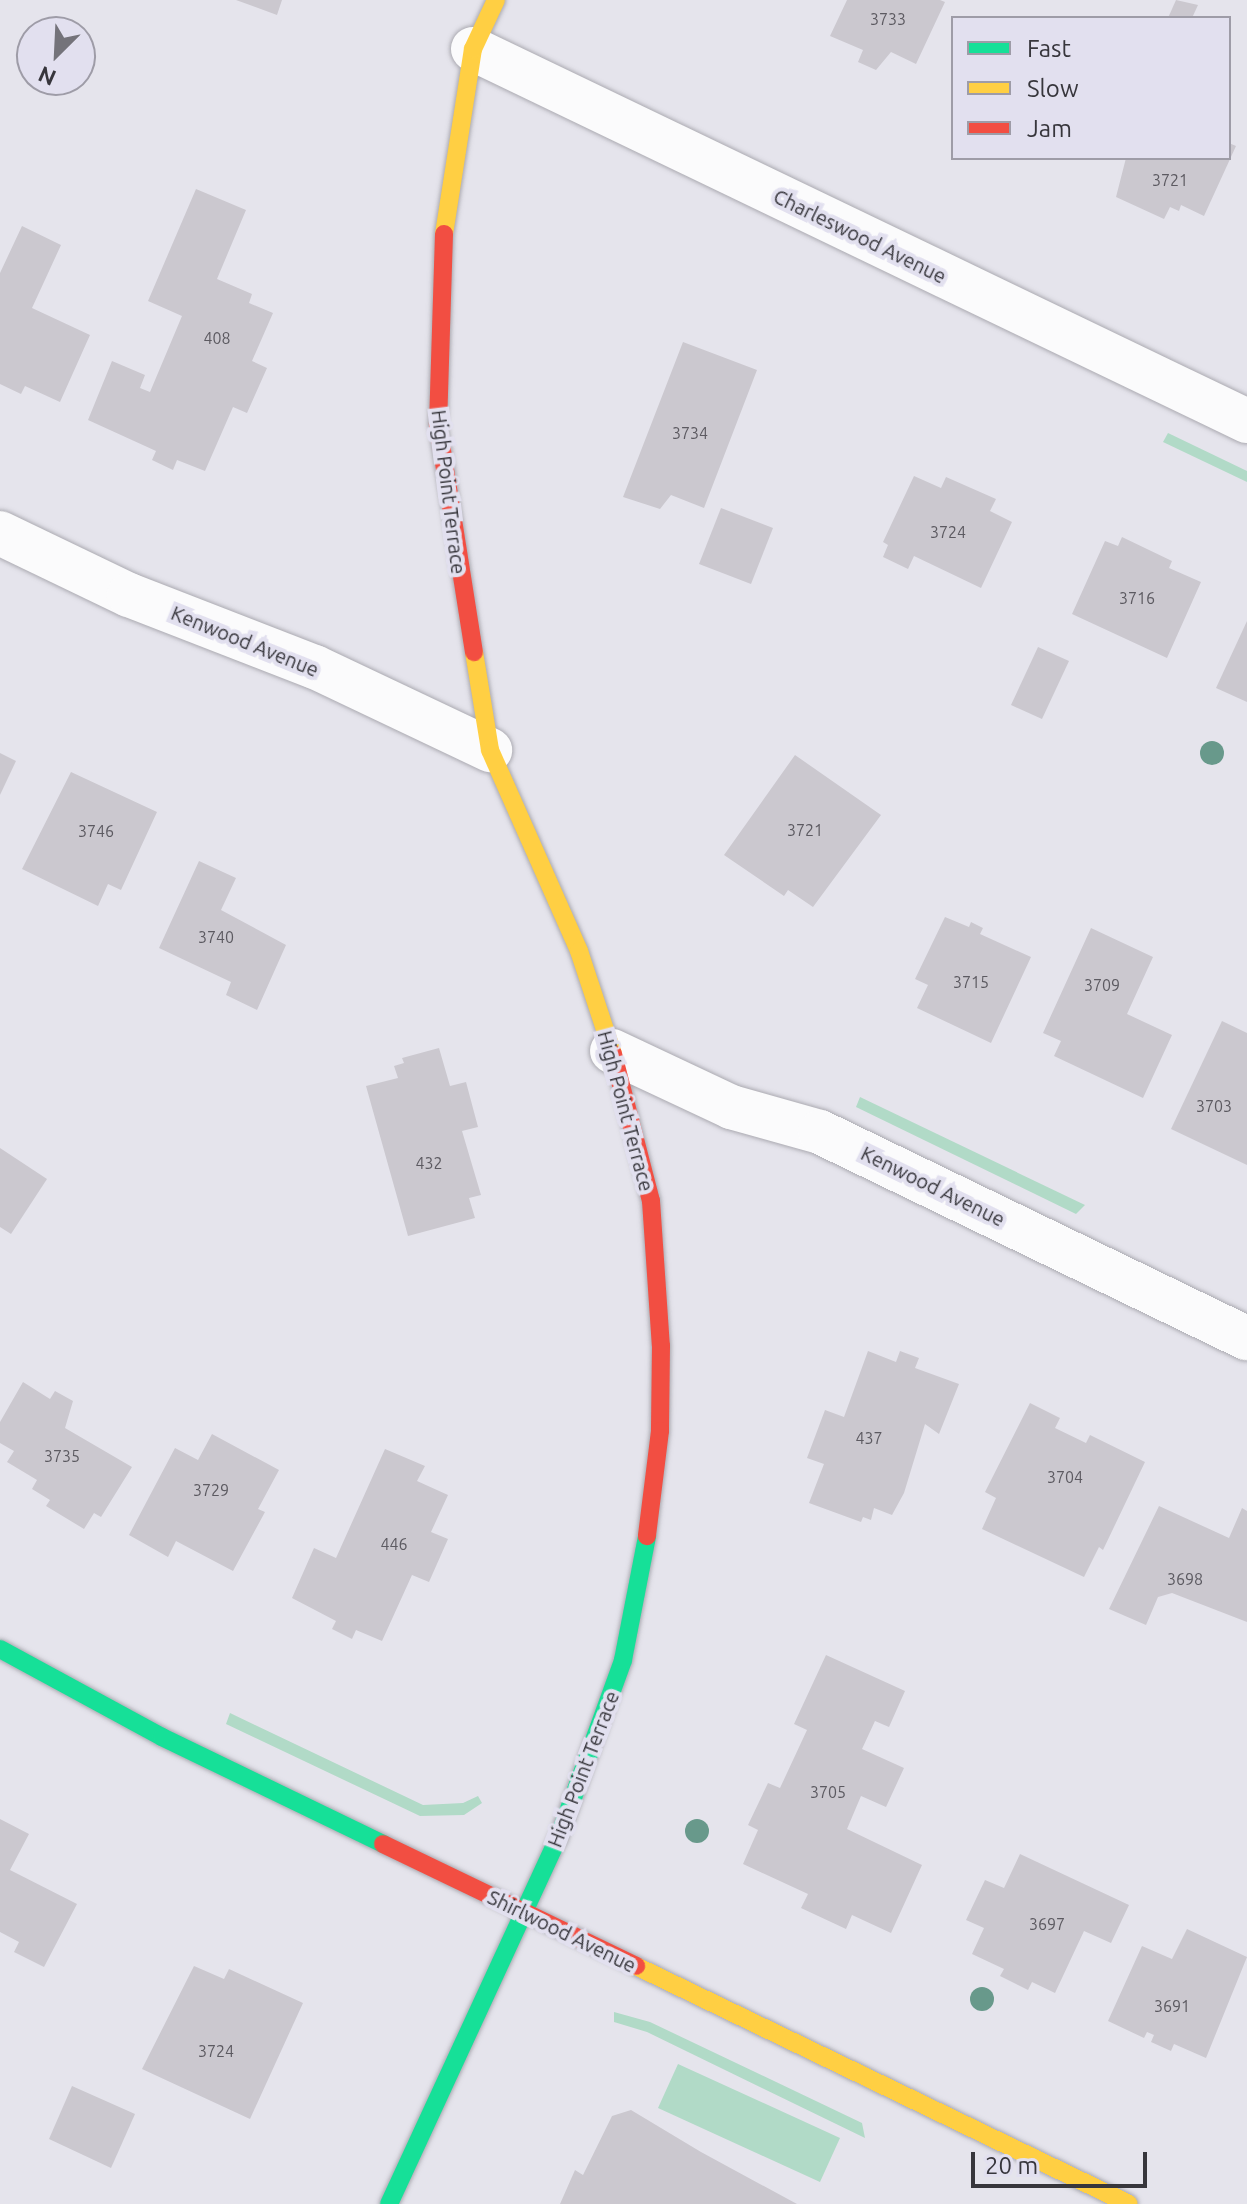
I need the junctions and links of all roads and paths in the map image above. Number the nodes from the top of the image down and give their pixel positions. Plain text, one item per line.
1 (496, 0) edge
2 (473, 49) junction
3 (1247, 421) edge
4 (0, 533) edge
5 (490, 750) junction
6 (612, 1051) junction
7 (1247, 1338) edge
8 (0, 1649) edge
9 (523, 1913) junction
10 (389, 2204) edge
11 (1129, 2204) edge

1 - 2 street, High Point Terrace
2 - 3 street, Charleswood Avenue
2 - 5 street, High Point Terrace
4 - 5 street, Kenwood Avenue
5 - 6 street, High Point Terrace
6 - 7 street, Kenwood Avenue
6 - 9 street, High Point Terrace
8 - 9 street, Shirlwood Avenue
9 - 10 street, High Point Terrace
9 - 11 street, Shirlwood Avenue

